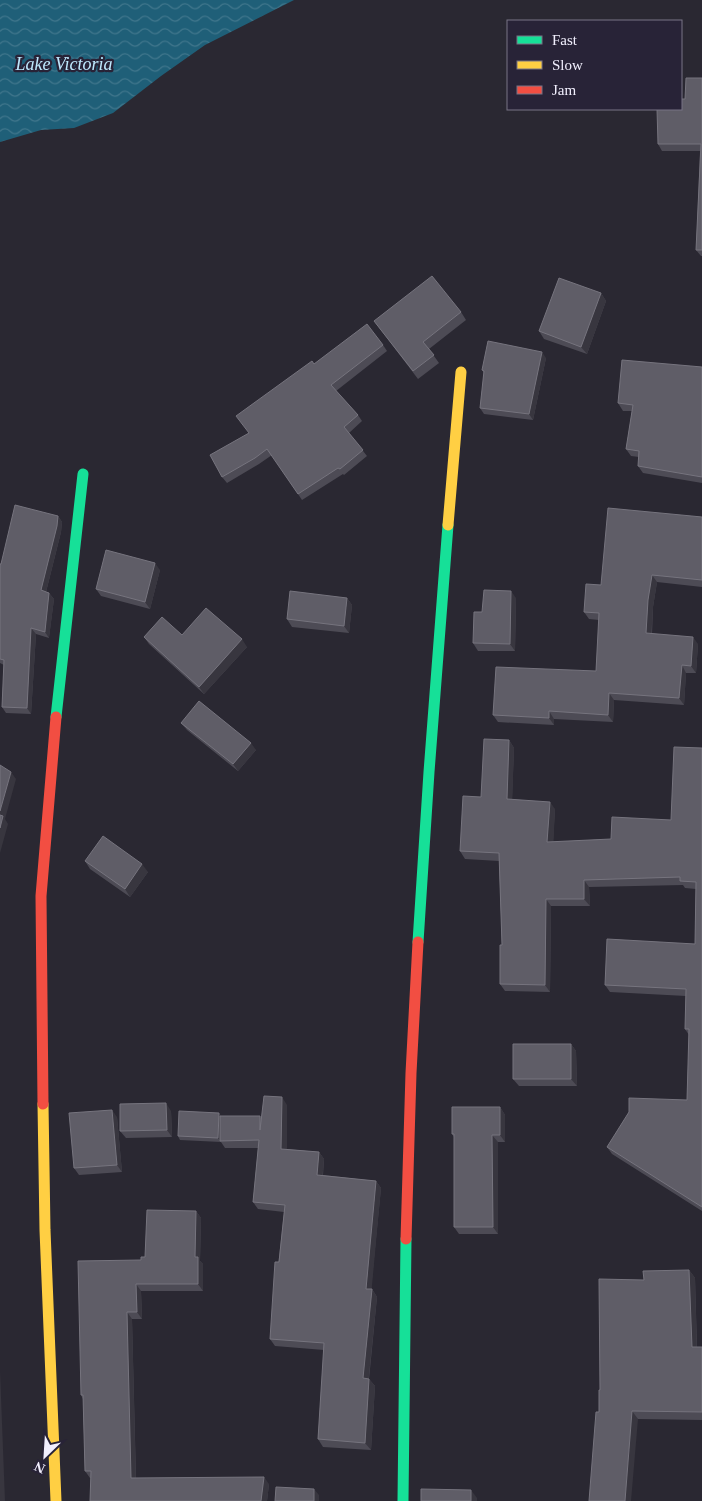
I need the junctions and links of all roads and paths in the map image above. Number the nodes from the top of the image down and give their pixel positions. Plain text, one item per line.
1 (461, 372) dead end
2 (83, 474) dead end
3 (56, 1501) edge
4 (403, 1501) edge

1 - 4 street
2 - 3 street

